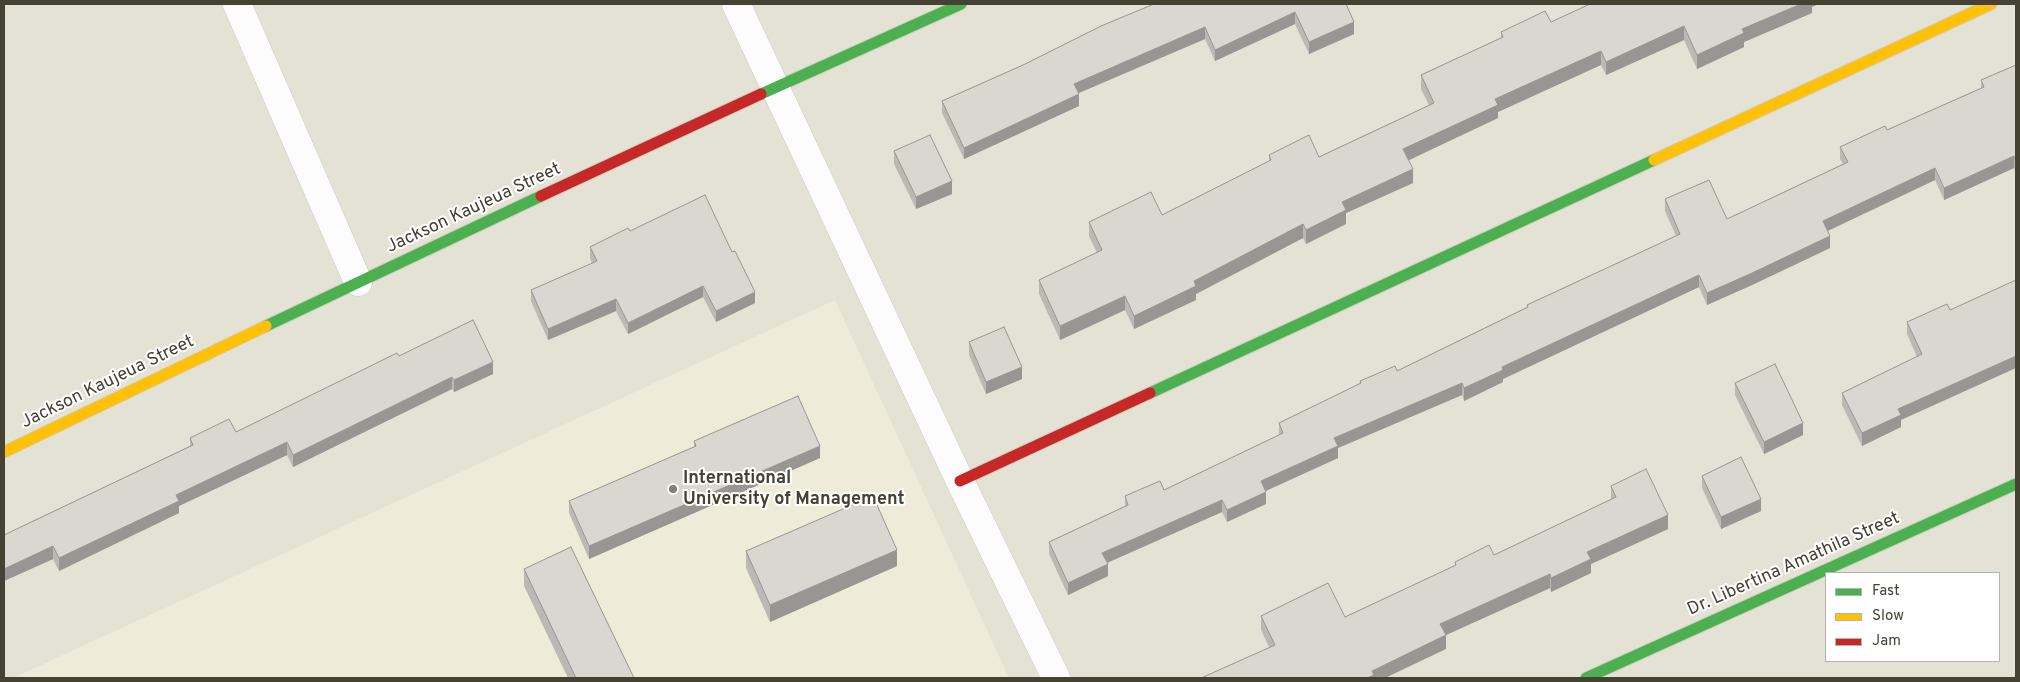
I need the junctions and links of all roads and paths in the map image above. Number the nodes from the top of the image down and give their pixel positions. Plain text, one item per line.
1 (237, 4) edge
2 (736, 4) edge
3 (962, 4) edge
4 (1991, 4) edge
5 (774, 88) junction
6 (358, 282) junction
7 (4, 452) edge
8 (960, 480) junction
9 (2016, 484) edge
10 (1056, 678) edge
11 (1586, 678) edge

1 - 6 street
2 - 5 street
3 - 5 street, Jackson Kaujeua Street
4 - 8 street
5 - 6 street, Jackson Kaujeua Street
5 - 8 street
6 - 7 street, Jackson Kaujeua Street
8 - 10 street
9 - 11 street, Dr. Libertina Amathila Street

